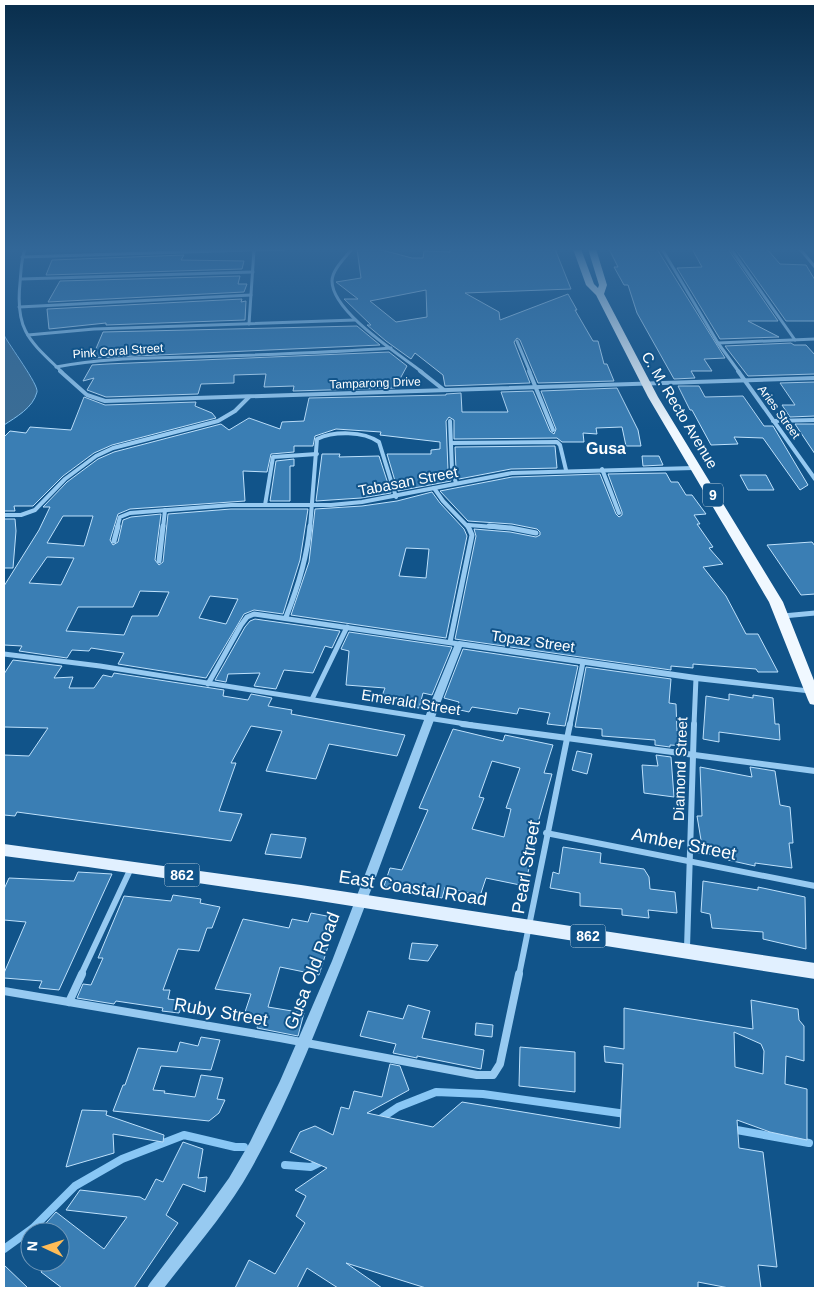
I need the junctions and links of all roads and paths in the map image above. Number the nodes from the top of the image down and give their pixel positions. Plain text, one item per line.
1 (19, 309) edge
2 (251, 309) edge
3 (345, 309) edge
4 (607, 309) edge
5 (698, 309) edge
6 (773, 309) edge
7 (355, 320) junction
8 (250, 324) junction
9 (28, 335) junction
10 (815, 339) edge
11 (795, 340) junction
12 (517, 341) dead end
13 (718, 343) junction
14 (391, 348) junction
15 (56, 367) junction
16 (815, 378) edge
17 (744, 381) junction
18 (646, 383) junction
19 (536, 387) junction
20 (444, 390) junction
21 (249, 397) junction
22 (815, 420) edge
23 (450, 421) dead end
24 (773, 421) junction
25 (554, 430) dead end
26 (451, 443) junction
27 (317, 454) junction
28 (698, 468) junction
29 (815, 468) edge
30 (602, 469) junction
31 (808, 469) junction
32 (566, 470) junction
33 (815, 479) edge
34 (456, 483) junction
35 (434, 488) junction
36 (396, 497) junction
37 (265, 505) junction
38 (311, 505) junction
39 (165, 510) junction
40 (619, 513) dead end
41 (4, 515) edge
42 (468, 524) junction
43 (536, 533) dead end
44 (114, 541) dead end
45 (159, 561) dead end
46 (815, 613) edge
47 (782, 616) junction
48 (286, 617) junction
49 (347, 627) junction
50 (455, 643) junction
51 (4, 654) edge
52 (583, 662) junction
53 (696, 678) junction
54 (208, 684) junction
55 (814, 696) edge
56 (312, 699) junction
57 (428, 719) junction
58 (567, 737) junction
59 (694, 754) junction
60 (815, 771) edge
61 (546, 833) junction
62 (4, 850) edge
63 (690, 860) junction
64 (131, 867) junction
65 (815, 886) edge
66 (360, 900) junction
67 (530, 926) junction
68 (687, 951) junction
69 (815, 971) edge
70 (4, 991) edge
71 (69, 1002) junction
72 (305, 1043) junction
73 (492, 1075) joint
74 (155, 1288) edge

1 - 9 street
2 - 8 street
3 - 7 street
4 - 18 highway, C. M. Recto Avenue / 9
5 - 13 street, Aries Street
6 - 11 street
7 - 8 street
7 - 14 street
8 - 9 street
9 - 15 street
10 - 11 street
11 - 13 street
12 - 19 street
13 - 17 street, Aries Street
14 - 15 street, Pink Coral Street
14 - 20 street
15 - 21 street, Tamparong Drive
16 - 17 street, Aries Street
17 - 18 street, Aries Street
17 - 24 street, Aries Street
18 - 19 street, Tamparong Drive
18 - 28 highway, C. M. Recto Avenue / 9
19 - 20 street, Tamparong Drive
19 - 25 street
20 - 21 street, Tamparong Drive
21 - 41 street
22 - 24 street
23 - 26 street
24 - 31 street, Aries Street
26 - 32 street
26 - 34 street
27 - 36 street
27 - 37 street
27 - 38 street
28 - 30 street, Tabasan Street
28 - 47 highway, C. M. Recto Avenue / 9
29 - 31 street
30 - 32 street, Tabasan Street
30 - 40 street
31 - 33 street, Aries Street
32 - 34 street, Tabasan Street
34 - 35 street, Tabasan Street
35 - 36 street, Tabasan Street
35 - 42 street
36 - 38 street, Tabasan Street
37 - 38 street, Tabasan Street
37 - 39 street, Tabasan Street
38 - 48 street
39 - 44 street, Tabasan Street
39 - 45 street
42 - 43 street
42 - 50 street
46 - 47 street
47 - 55 highway, C. M. Recto Avenue / 9
48 - 49 street, Topaz Street
48 - 54 street, Topaz Street
49 - 50 street, Topaz Street
49 - 56 street
50 - 52 street, Topaz Street
50 - 57 street, Gusa Old Road
51 - 54 street, Emerald Street
52 - 53 street, Topaz Street
52 - 58 street, Pearl Street
53 - 55 street, Topaz Street
53 - 59 street, Diamond Street
54 - 56 street, Emerald Street
56 - 57 street, Emerald Street
57 - 58 street, Emerald Street
57 - 66 street, Gusa Old Road
58 - 59 street, Emerald Street
58 - 61 street, Pearl Street
59 - 60 street, Emerald Street
59 - 63 street, Diamond Street
61 - 63 street, Amber Street
61 - 67 street, Pearl Street
62 - 64 main road, East Coastal Road / 862
63 - 65 street, Amber Street
63 - 68 street, Diamond Street
64 - 66 main road, East Coastal Road / 862
64 - 71 street
66 - 67 main road, East Coastal Road / 862
66 - 72 street, Gusa Old Road
67 - 68 main road, East Coastal Road / 862
67 - 73 street, Pearl Street
68 - 69 main road, East Coastal Road / 862
70 - 71 street, Ruby Street
71 - 72 street, Ruby Street
72 - 73 street, Ruby Street
72 - 74 street, Gusa Old Road

